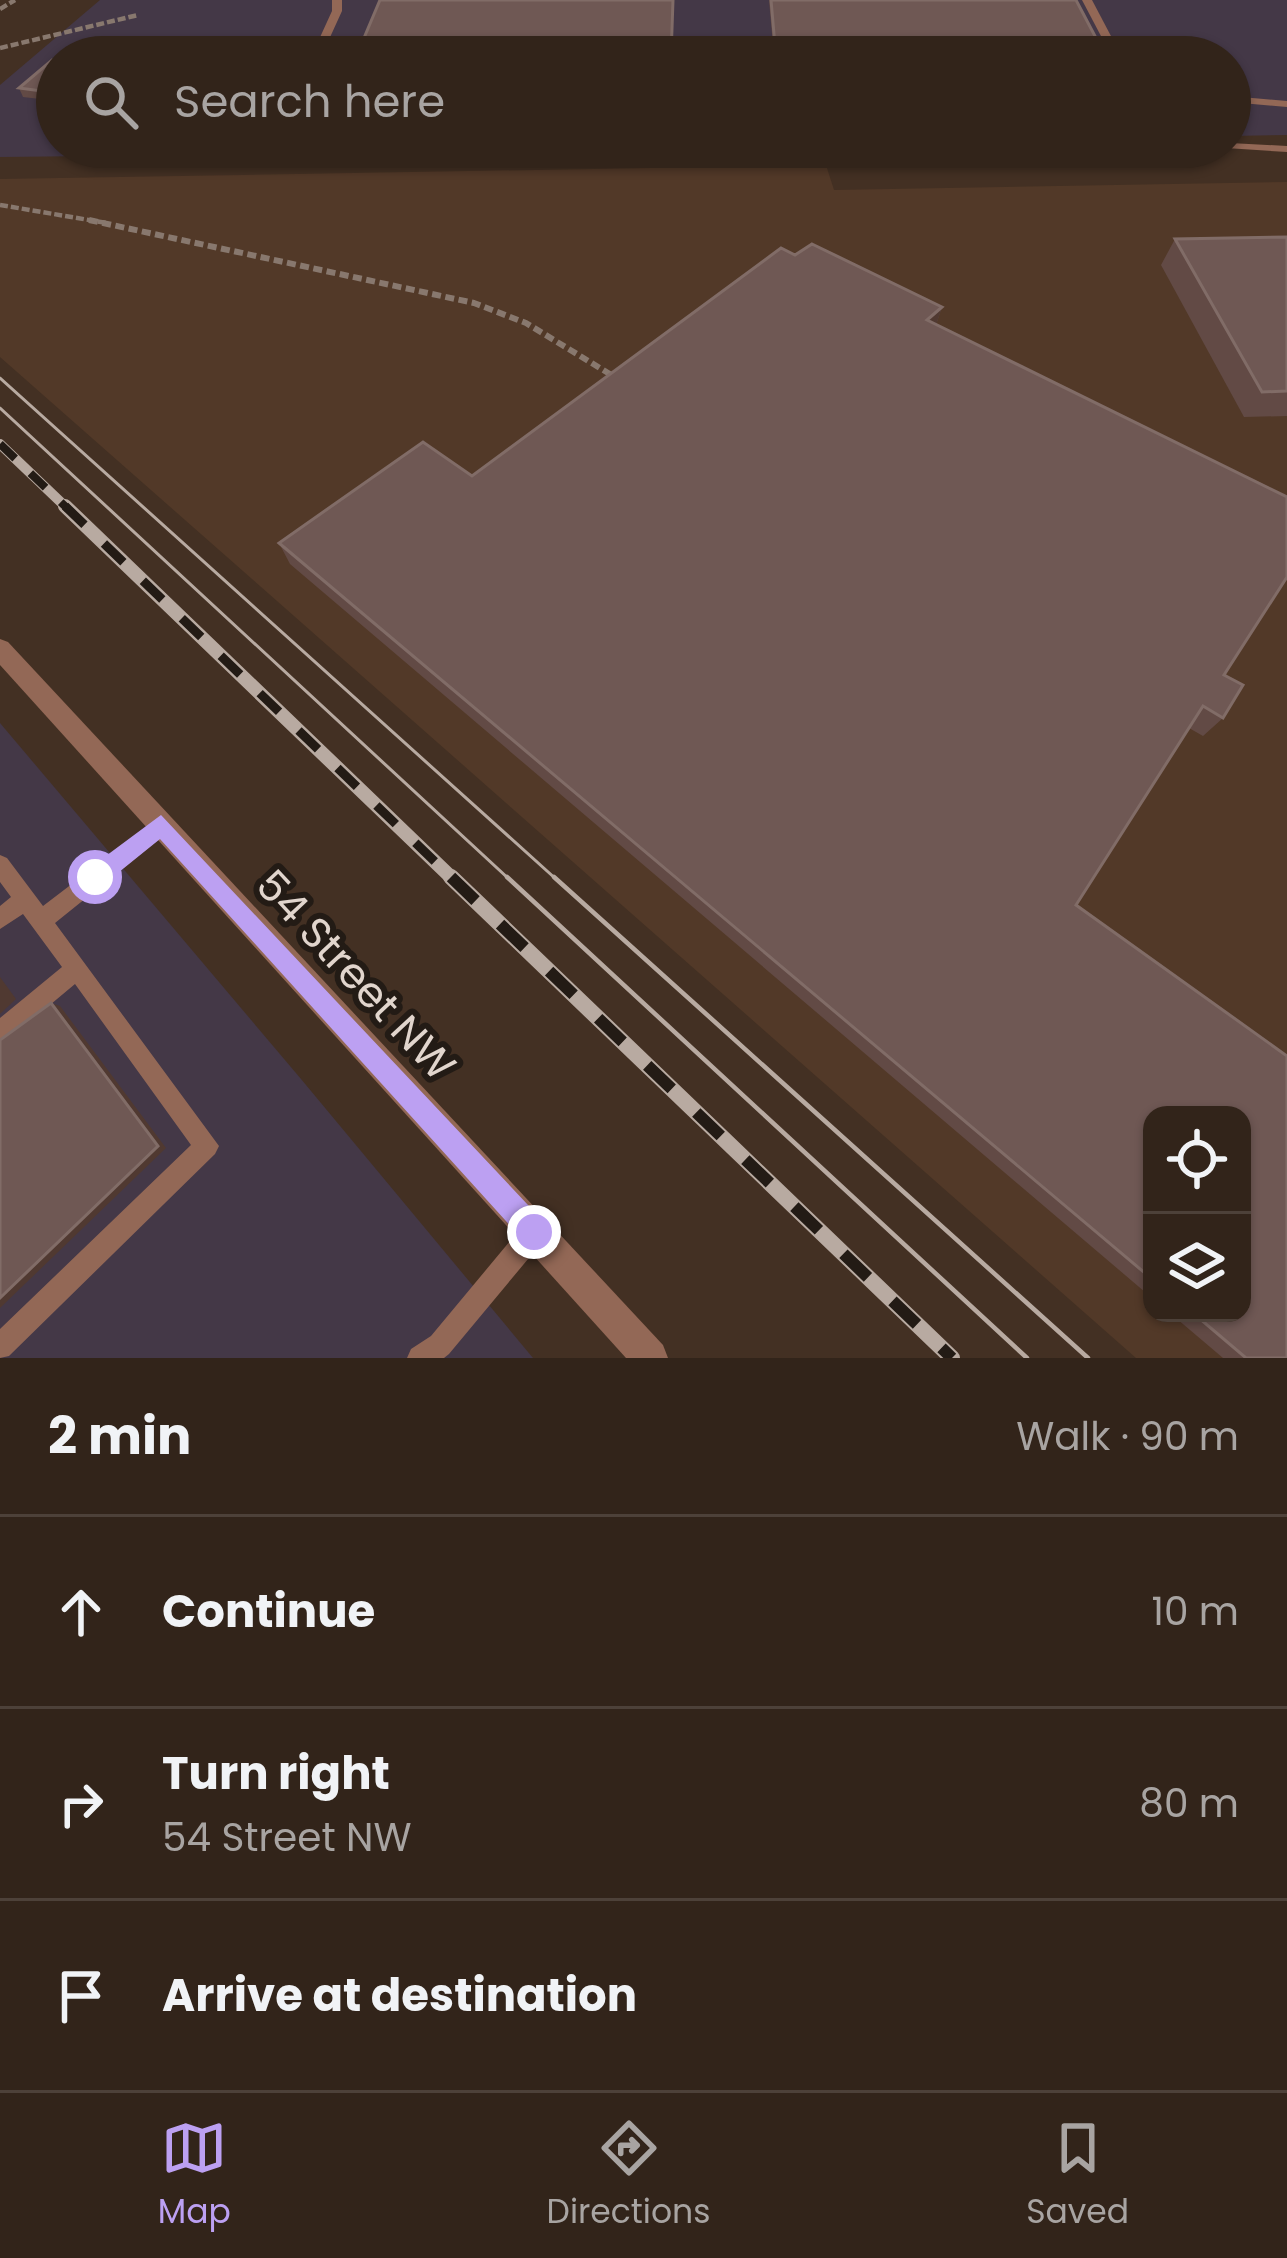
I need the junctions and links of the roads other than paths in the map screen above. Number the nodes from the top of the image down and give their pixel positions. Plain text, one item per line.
1 (337, 0) edge
2 (1088, 0) edge
3 (326, 36) edge
4 (1107, 36) edge
5 (1251, 101) edge
6 (1287, 104) edge
7 (1251, 147) edge
8 (1287, 149) edge
9 (0, 649) edge
10 (161, 825) junction
11 (0, 865) edge
12 (25, 899) junction
13 (0, 919) edge
14 (40, 921) junction
15 (76, 969) junction
16 (0, 1032) edge
17 (534, 1232) junction
18 (0, 1347) edge
19 (420, 1358) edge
20 (650, 1358) edge

1 - 3 lane
2 - 4 lane
5 - 6 lane
7 - 8 lane
9 - 10 street, 54 Street NW
10 - 14 lane
10 - 17 street, 54 Street NW
11 - 12 lane
12 - 13 lane
12 - 14 lane
14 - 15 lane
15 - 16 lane
15 - 18 lane
17 - 19 lane
17 - 20 street, 54 Street NW

